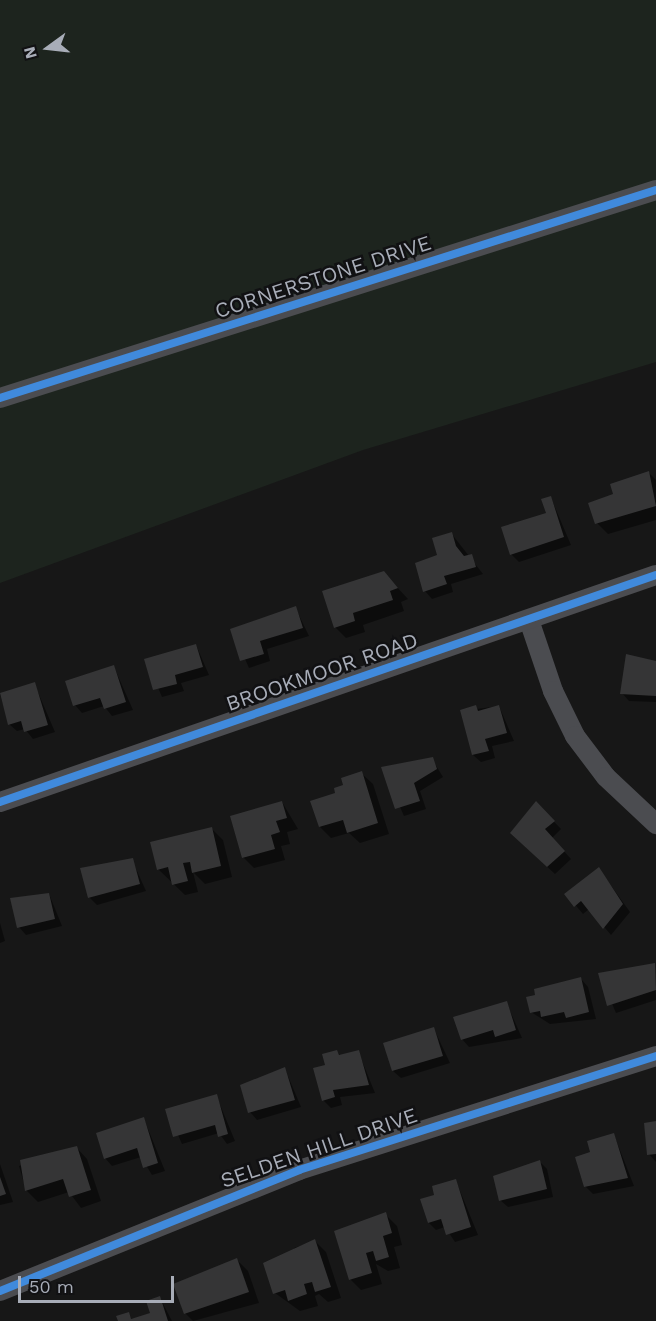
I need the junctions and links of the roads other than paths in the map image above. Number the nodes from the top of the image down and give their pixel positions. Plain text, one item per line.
1 (656, 190) edge
2 (0, 399) edge
3 (656, 575) edge
4 (529, 620) junction
5 (0, 802) edge
6 (656, 824) edge
7 (656, 1056) edge
8 (0, 1292) edge

1 - 2 street, CORNERSTONE DRIVE
3 - 4 street, BROOKMOOR ROAD
4 - 5 street, BROOKMOOR ROAD
4 - 6 street
7 - 8 street, SELDEN HILL DRIVE

